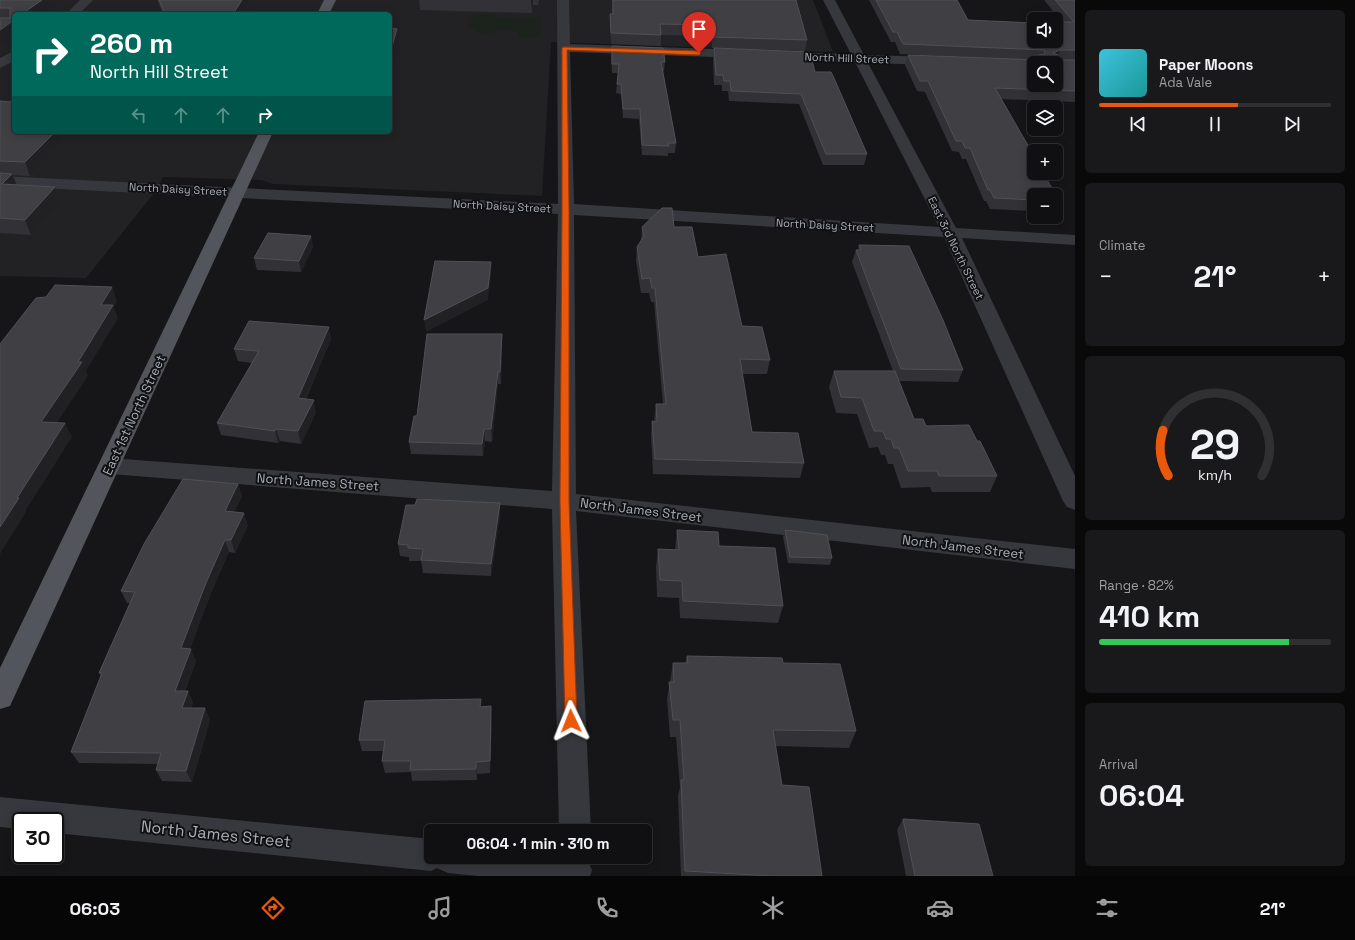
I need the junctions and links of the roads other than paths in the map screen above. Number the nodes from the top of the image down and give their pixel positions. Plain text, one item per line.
1 (87, 0) edge
2 (330, 0) edge
3 (563, 0) edge
4 (829, 0) edge
5 (74, 12) edge
6 (324, 12) edge
7 (564, 48) junction
8 (755, 55) edge
9 (770, 55) edge
10 (12, 56) edge
11 (858, 58) junction
12 (946, 61) edge
13 (0, 64) edge
14 (265, 134) edge
15 (0, 182) edge
16 (237, 192) junction
17 (566, 210) junction
18 (950, 232) junction
19 (1075, 240) edge
20 (110, 466) junction
21 (564, 501) junction
22 (1075, 501) edge
23 (1075, 559) edge
24 (0, 697) edge
25 (0, 812) edge
26 (575, 824) edge
27 (424, 854) edge
28 (529, 864) edge
29 (576, 868) edge

1 - 5 street
2 - 6 main road
3 - 7 street
4 - 11 street, East 3rd North Street
7 - 8 street
7 - 17 street
9 - 11 street, North Hill Street
10 - 13 street
11 - 12 street, North Hill Street
11 - 18 street, East 3rd North Street
14 - 16 main road, East 1st North Street
15 - 16 street, North Daisy Street
16 - 17 street, North Daisy Street
16 - 20 main road, East 1st North Street
17 - 18 street, North Daisy Street
17 - 21 street
18 - 19 street, North Daisy Street
18 - 22 street, East 3rd North Street
20 - 21 street, North James Street
20 - 24 main road, East 1st North Street
21 - 23 street, North James Street
21 - 26 street
25 - 27 street, North James Street
28 - 29 street

